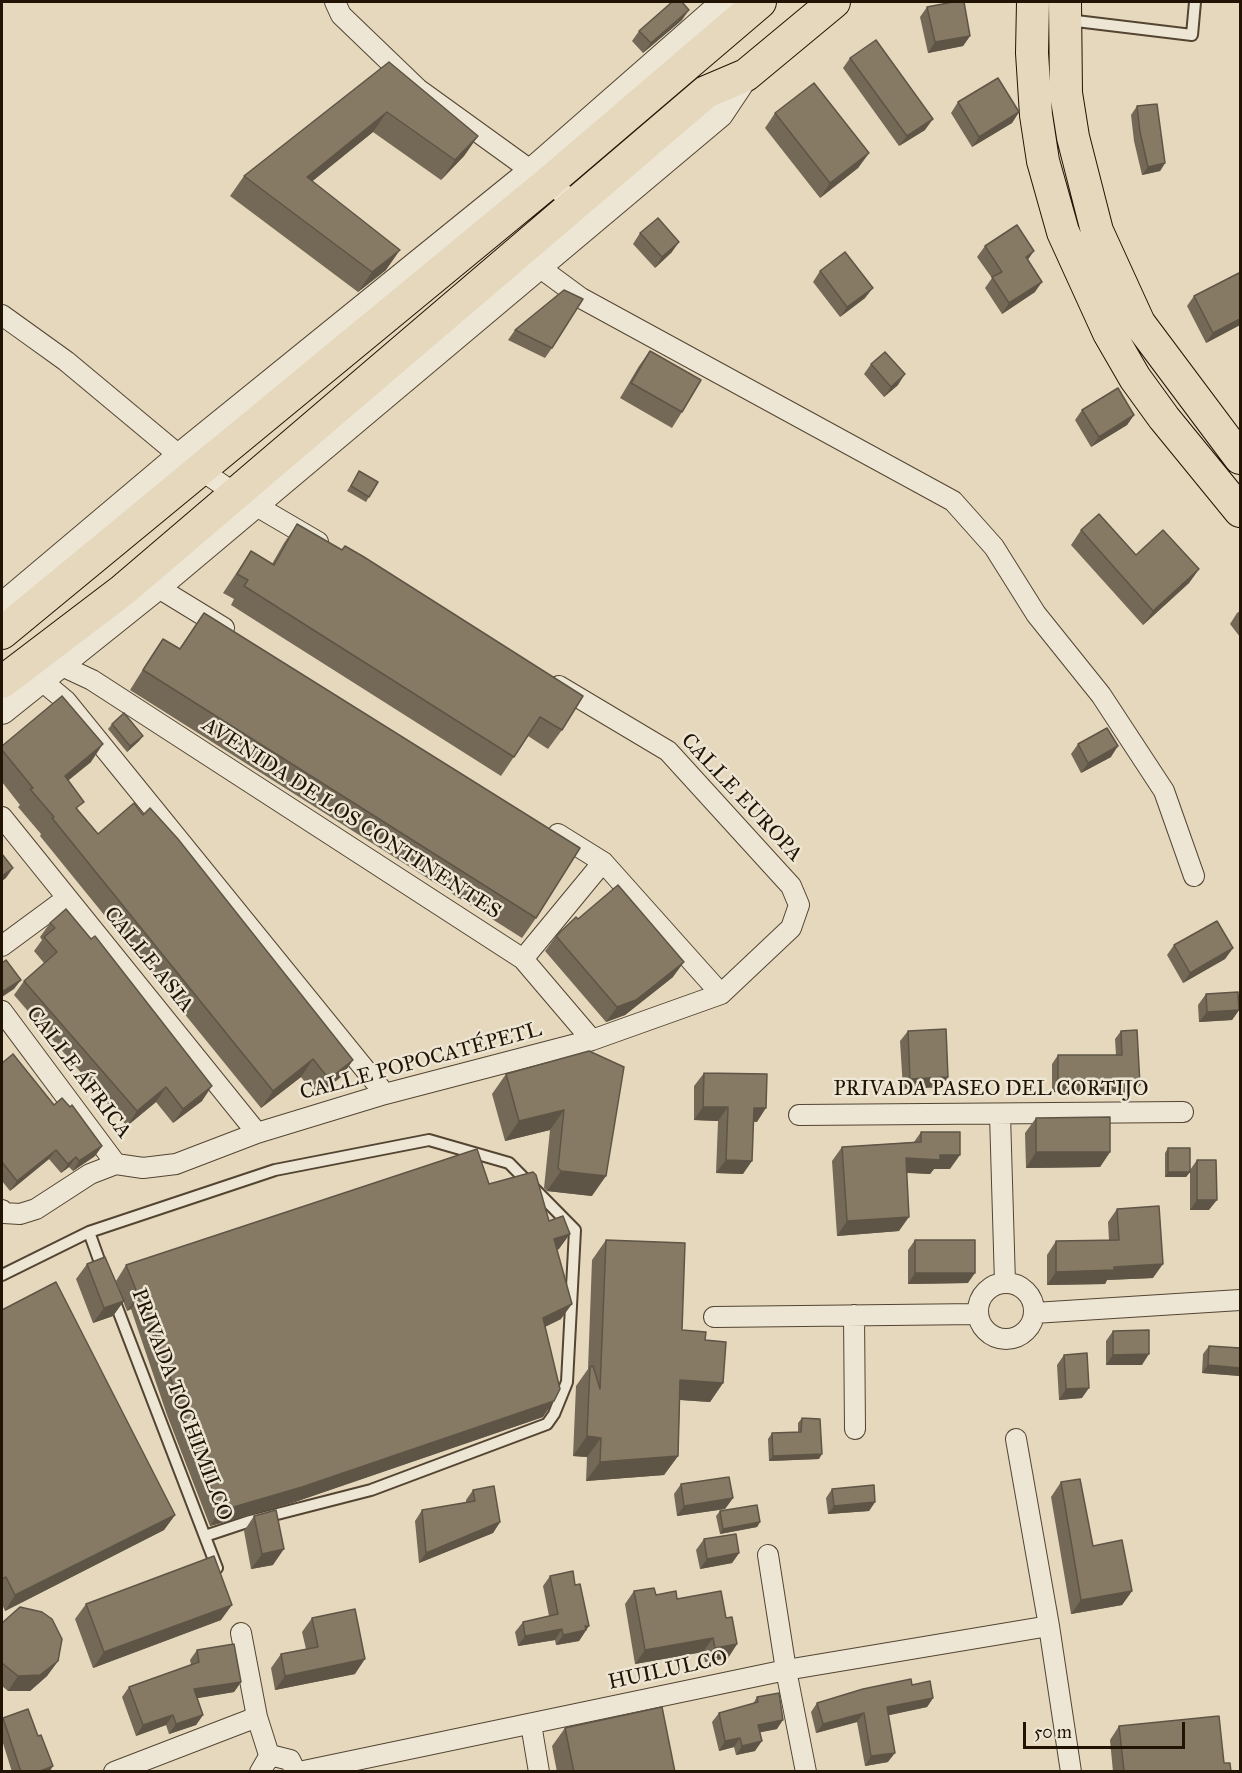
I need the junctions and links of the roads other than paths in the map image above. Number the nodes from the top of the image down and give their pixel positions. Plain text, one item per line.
1 (335, 2) edge
2 (725, 2) edge
3 (760, 2) edge
4 (834, 2) edge
5 (1013, 2) edge
6 (1033, 2) edge
7 (1195, 2) edge
8 (1065, 10) edge
9 (1032, 53) junction
10 (746, 75) junction
11 (540, 177) junction
12 (576, 203) junction
13 (539, 267) junction
14 (2, 315) edge
15 (1240, 458) edge
16 (191, 464) junction
17 (245, 499) junction
18 (1240, 511) edge
19 (335, 552) edge
20 (157, 587) junction
21 (2, 606) edge
22 (2, 633) edge
23 (238, 637) edge
24 (52, 673) junction
25 (547, 679) edge
26 (2, 682) edge
27 (2, 711) edge
28 (2, 817) edge
29 (542, 825) edge
30 (603, 862) junction
31 (1194, 876) dead end
32 (791, 886) joint
33 (67, 897) junction
34 (2, 946) edge
35 (523, 959) junction
36 (721, 994) junction
37 (2, 1011) edge
38 (592, 1040) junction
39 (385, 1094) junction
40 (1184, 1112) dead end
41 (799, 1115) dead end
42 (1000, 1115) junction
43 (257, 1133) junction
44 (116, 1164) junction
45 (3, 1211) edge
46 (88, 1232) junction
47 (2, 1275) edge
48 (1005, 1283) junction
49 (1240, 1300) edge
50 (1034, 1313) junction
51 (978, 1314) junction
52 (854, 1315) junction
53 (714, 1317) dead end
54 (855, 1429) dead end
55 (1016, 1439) dead end
56 (205, 1536) junction
57 (768, 1555) dead end
58 (220, 1576) edge
59 (1049, 1626) junction
60 (241, 1633) dead end
61 (786, 1671) junction
62 (257, 1717) junction
63 (531, 1724) junction
64 (265, 1765) edge
65 (114, 1772) edge
66 (298, 1772) edge
67 (539, 1772) edge
68 (806, 1772) edge
69 (1071, 1772) edge

1 - 11 street
2 - 11 street
3 - 11 main road
4 - 10 main road
5 - 9 main road
6 - 9 main road
7 - 8 lane
8 - 15 main road
9 - 18 main road
10 - 12 main road
10 - 13 street
11 - 12 street
11 - 16 main road
12 - 17 main road
13 - 17 street
13 - 31 street
14 - 16 street
16 - 17 street
16 - 21 street
16 - 22 main road
17 - 19 street
17 - 20 street
17 - 26 main road
20 - 23 street
20 - 24 street
24 - 27 street
24 - 35 street, AVENIDA DE LOS CONTINENTES
24 - 39 street
25 - 32 street, CALLE EUROPA
28 - 33 street, CALLE ASIA
29 - 30 street
30 - 35 street
30 - 36 street
32 - 36 street, CALLE POPOCATÉPETL
33 - 34 street
33 - 43 street, CALLE ASIA
35 - 38 street, AVENIDA DE LOS CONTINENTES
36 - 38 street, CALLE POPOCATÉPETL
37 - 44 street, CALLE ÁFRICA
38 - 39 street, CALLE POPOCATÉPETL
39 - 43 street, CALLE POPOCATÉPETL
40 - 42 street, PRIVADA PASEO DEL CORTIJO
41 - 42 street, PRIVADA PASEO DEL CORTIJO
42 - 48 street
43 - 44 street, CALLE POPOCATÉPETL
44 - 45 street, CALLE POPOCATÉPETL
46 - 47 lane
46 - 56 lane, PRIVADA TOCHIMILCO
46 - 56 lane
48 - 50 street
48 - 51 street
49 - 50 street
50 - 51 street
51 - 52 street
52 - 53 street
52 - 54 street
55 - 59 street
56 - 58 lane, PRIVADA TOCHIMILCO
57 - 61 street
59 - 61 street, HUILULCO
59 - 69 street
60 - 62 street
61 - 63 street, HUILULCO
61 - 68 street
62 - 64 street
62 - 65 street
63 - 66 street, HUILULCO
63 - 67 street
64 - 66 street

